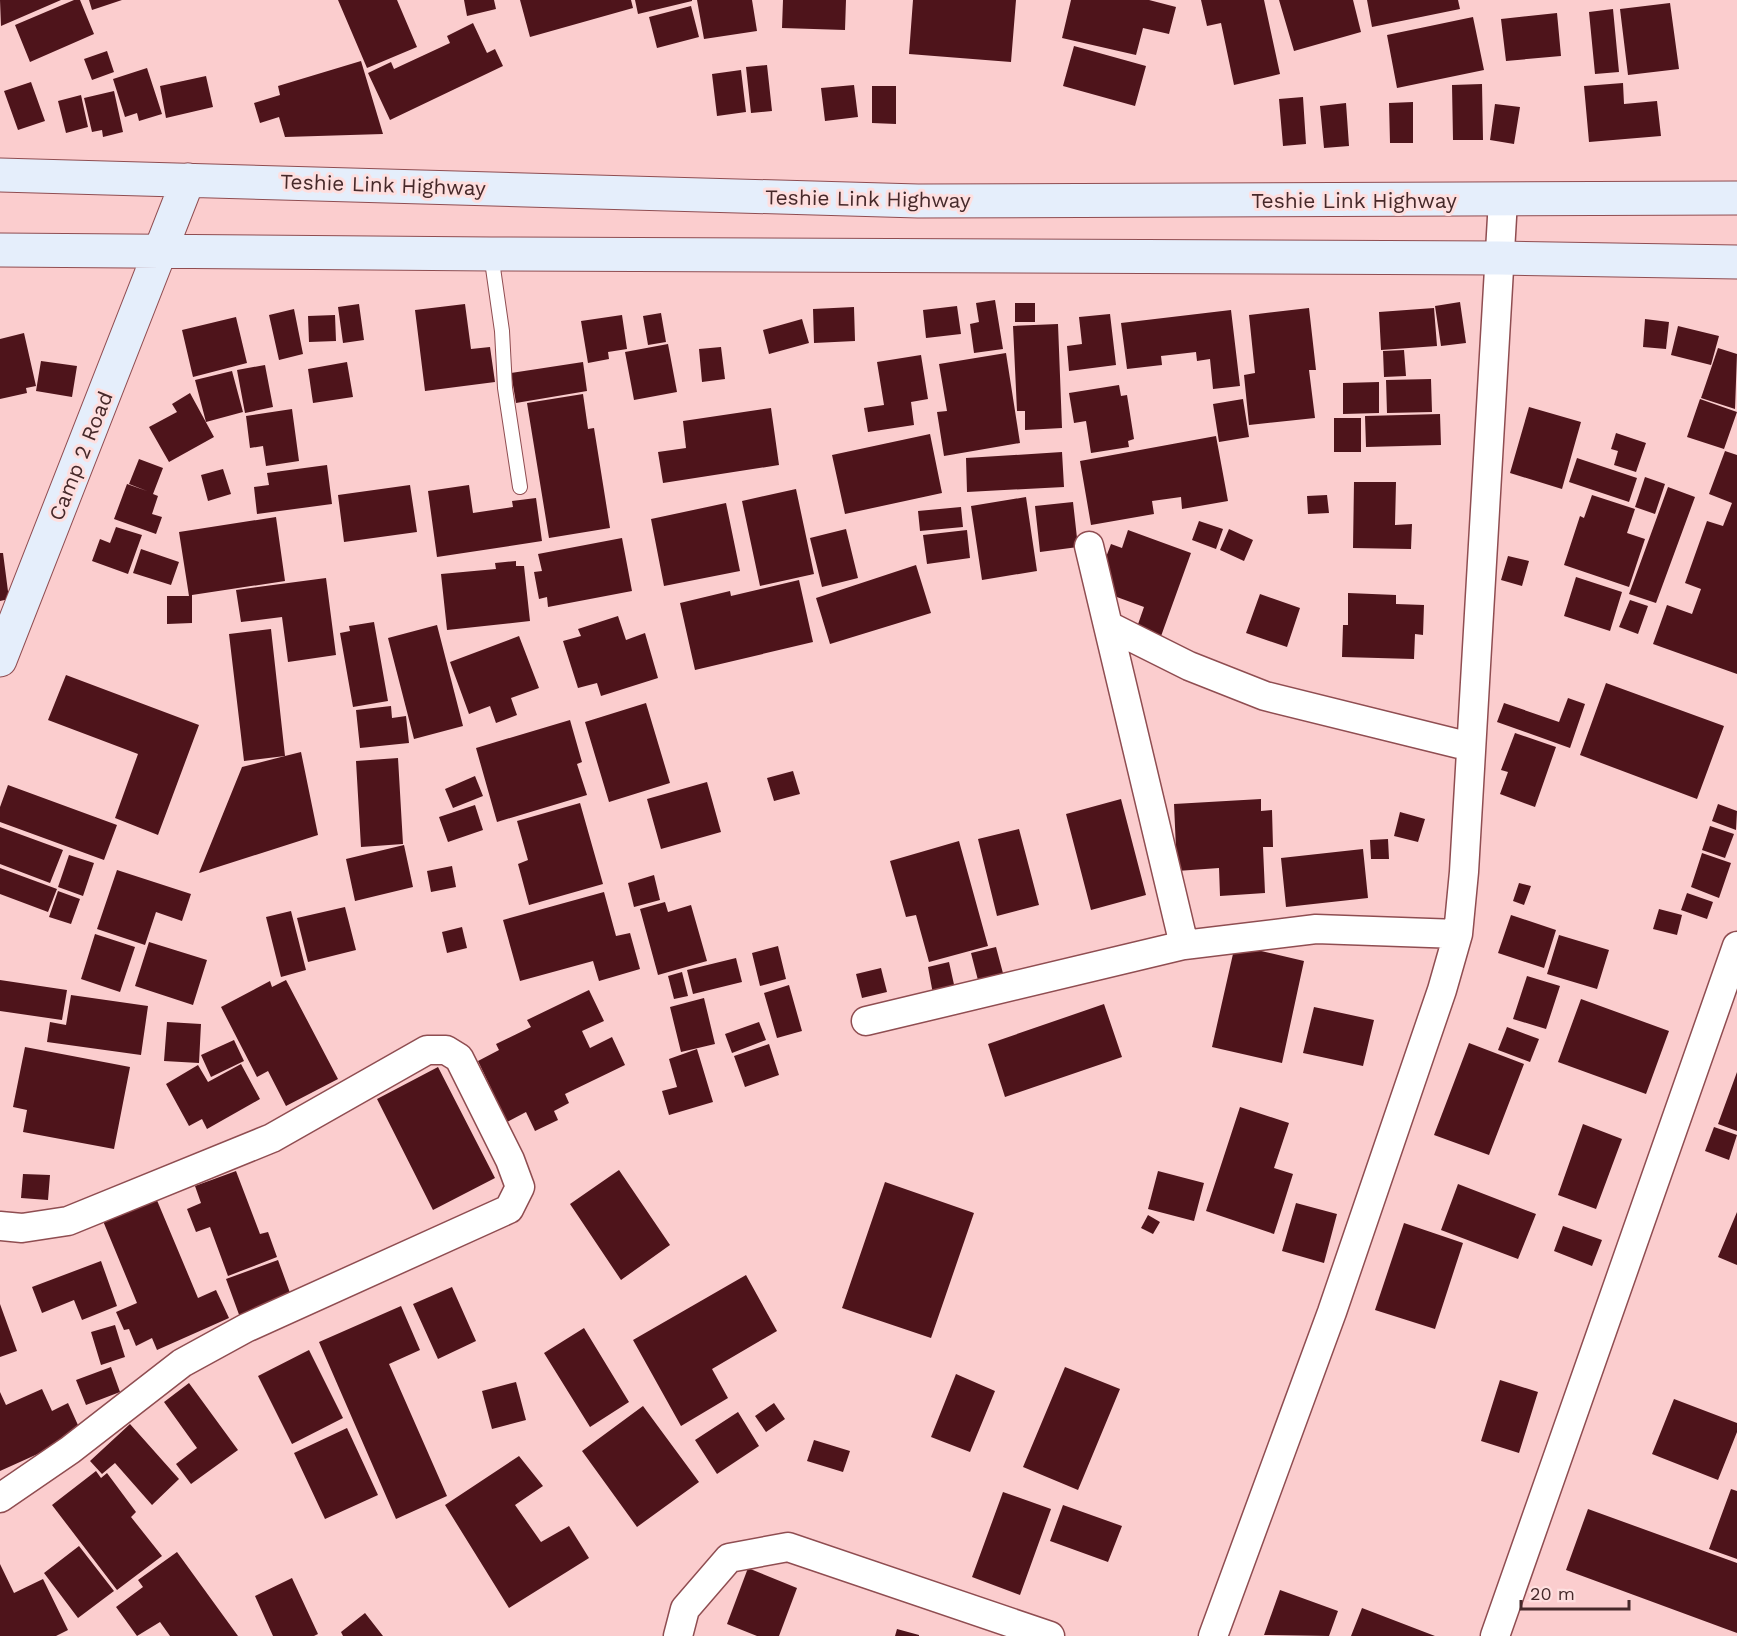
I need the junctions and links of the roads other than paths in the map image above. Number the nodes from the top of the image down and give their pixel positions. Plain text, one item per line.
1 (0, 175) edge
2 (188, 180) junction
3 (1737, 198) edge
4 (1503, 200) junction
5 (0, 249) edge
6 (162, 251) junction
7 (491, 254) junction
8 (1500, 258) junction
9 (1737, 262) edge
10 (520, 487) dead end
11 (1089, 546) dead end
12 (1109, 626) junction
13 (0, 660) edge
14 (1471, 747) junction
15 (1458, 934) junction
16 (1184, 945) junction
17 (1737, 946) edge
18 (866, 1021) dead end
19 (0, 1226) edge
20 (0, 1498) edge
21 (678, 1636) edge
22 (1050, 1636) edge
23 (1213, 1636) edge
24 (1495, 1636) edge

1 - 2 main road, Teshie Link Highway
2 - 4 main road, Teshie Link Highway
2 - 6 main road, Camp 2 Road
3 - 4 main road, Teshie Link Highway
4 - 8 street
5 - 6 main road
6 - 7 main road
6 - 13 main road, Camp 2 Road
7 - 8 main road
7 - 10 lane
8 - 9 main road
8 - 14 street
11 - 12 street
12 - 14 street
12 - 16 street
14 - 15 street
15 - 16 street
15 - 23 street
16 - 18 street
17 - 24 street
19 - 20 street
21 - 22 street

